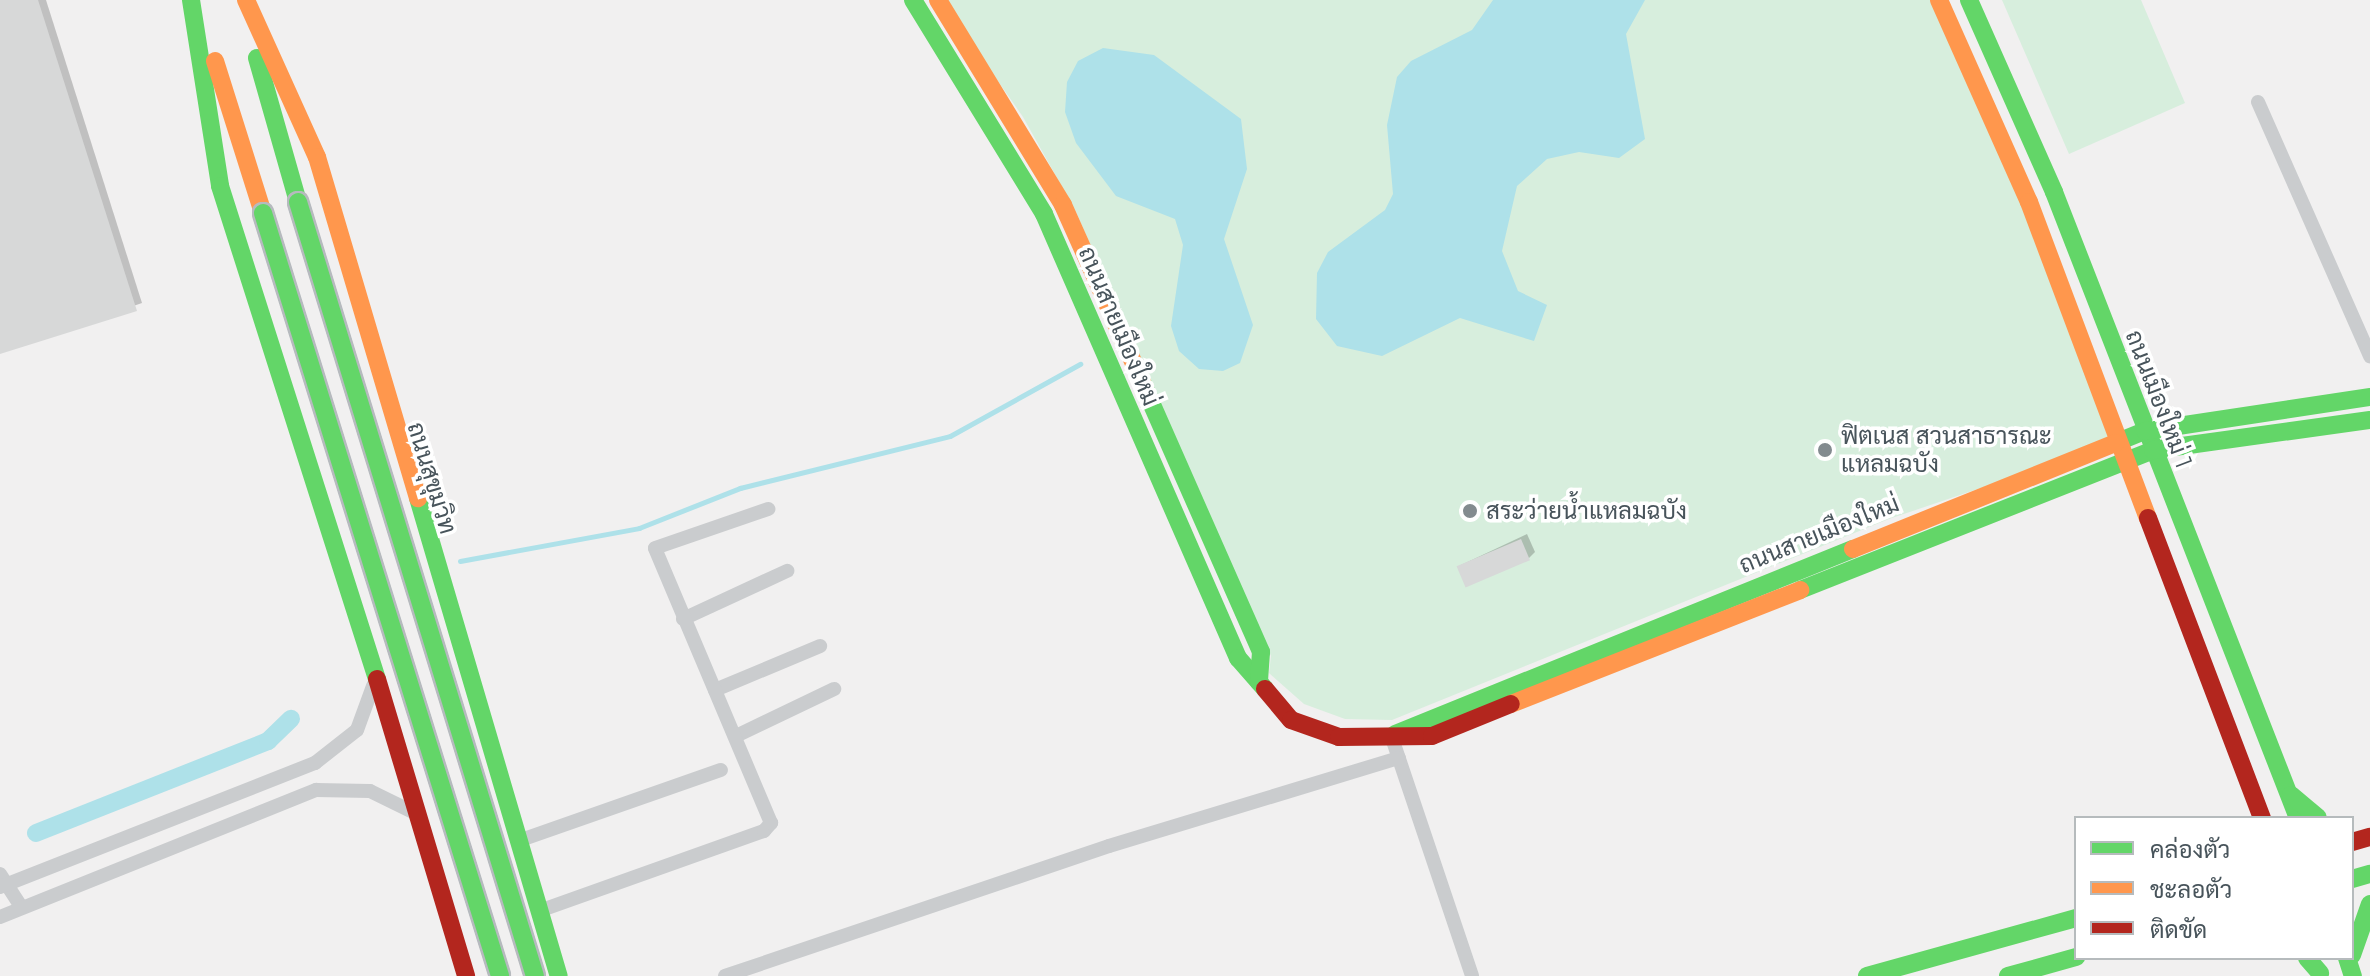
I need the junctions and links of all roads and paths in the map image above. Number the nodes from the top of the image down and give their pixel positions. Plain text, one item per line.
1 (193, 0) edge
2 (243, 0) edge
3 (913, 0) edge
4 (938, 0) edge
5 (1939, 0) edge
6 (1969, 0) edge
7 (2258, 102) dead end
8 (1016, 121) junction
9 (998, 131) junction
10 (2370, 356) edge
11 (2370, 397) edge
12 (2370, 420) edge
13 (2145, 431) junction
14 (2120, 441) junction
15 (2153, 450) junction
16 (2128, 460) junction
17 (768, 509) dead end
18 (1197, 515) junction
19 (1178, 524) junction
20 (787, 571) dead end
21 (683, 619) junction
22 (820, 646) dead end
23 (375, 675) junction
24 (1259, 682) junction
25 (834, 689) dead end
26 (715, 690) junction
27 (1391, 735) junction
28 (736, 736) junction
29 (1399, 758) junction
30 (721, 770) dead end
31 (2288, 793) junction
32 (416, 813) junction
33 (2257, 813) edge
34 (2297, 816) edge
35 (2316, 816) edge
36 (518, 841) junction
37 (2, 882) edge
38 (2370, 904) edge
39 (22, 908) junction
40 (0, 917) edge
41 (542, 919) junction
42 (2074, 919) edge
43 (459, 952) junction
44 (2354, 953) edge
45 (2074, 958) edge
46 (466, 976) edge
47 (500, 976) edge
48 (535, 976) edge
49 (559, 976) edge
50 (725, 976) edge
51 (1472, 976) edge
52 (1867, 976) edge
53 (2008, 976) edge

1 - 23 main road
1 - 47 main road, bridge
2 - 36 main road, ถนนสุขุมวิท
2 - 48 main road, ถนนสุขุมวิท, bridge
3 - 9 main road, ถนนสายเมืองใหม่
4 - 8 main road, ถนนสายเมืองใหม่
5 - 14 main road
6 - 13 main road, ถนนเมืองใหม่ 1
7 - 10 street
8 - 9 main road
8 - 18 main road, ถนนสายเมืองใหม่
9 - 19 main road, ถนนสายเมืองใหม่
11 - 13 main road, ถนนสายเมืองใหม่
12 - 15 main road, ถนนสายเมืองใหม่
13 - 14 main road, ถนนสายเมืองใหม่
13 - 15 main road, ถนนเมืองใหม่ 1
14 - 16 main road
14 - 27 main road, ถนนสายเมืองใหม่
15 - 16 main road, ถนนสายเมืองใหม่
15 - 31 main road, ถนนเมืองใหม่ 1
16 - 27 main road, ถนนสายเมืองใหม่
16 - 33 main road
17 - 21 street
18 - 19 main road
18 - 24 main road, ถนนสายเมืองใหม่
19 - 24 main road, ถนนสายเมืองใหม่
20 - 21 street
21 - 26 street
22 - 26 street
23 - 32 main road
23 - 37 street
24 - 27 main road, ถนนสายเมืองใหม่
25 - 28 street
26 - 28 street
27 - 29 street
28 - 41 street
29 - 50 street
29 - 51 street
30 - 36 street
31 - 34 main road, ถนนเมืองใหม่ 1
31 - 35 main road
32 - 39 street
32 - 43 main road
36 - 41 main road, ถนนสุขุมวิท
37 - 39 street
38 - 44 main road
39 - 40 street
41 - 43 main road
41 - 49 main road, ถนนสุขุมวิท
42 - 52 main road
43 - 46 main road
45 - 53 main road

